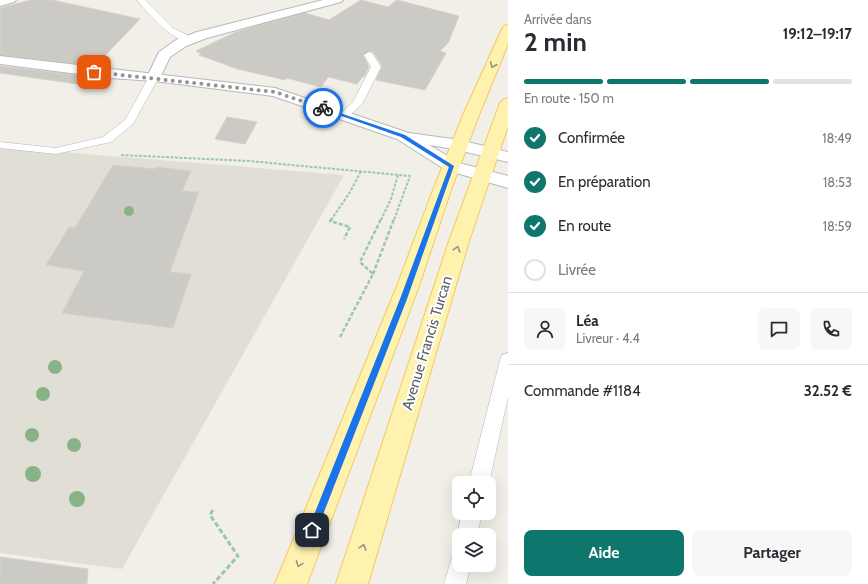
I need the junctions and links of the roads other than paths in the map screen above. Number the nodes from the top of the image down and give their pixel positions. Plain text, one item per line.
1 (10, 0) edge
2 (141, 0) edge
3 (337, 0) edge
4 (0, 2) edge
5 (508, 29) edge
6 (190, 40) junction
7 (369, 55) dead end
8 (0, 60) edge
9 (154, 78) junction
10 (508, 103) edge
11 (344, 115) junction
12 (403, 136) junction
13 (0, 145) edge
14 (460, 145) junction
15 (499, 155) edge
16 (452, 166) junction
17 (483, 176) junction
18 (508, 182) edge
19 (508, 360) edge
20 (481, 476) edge
21 (458, 572) edge
22 (291, 584) edge
23 (352, 584) edge
24 (455, 584) edge

1 - 4 street
2 - 6 lane
3 - 6 street
5 -> 14 main road
6 - 9 street
7 - 11 lane
8 - 9 street
9 - 11 street
9 - 13 lane
10 - 15 main road, Avenue Francis Turcan
11 - 12 street
12 - 14 street
12 - 16 street
14 - 15 street
14 - 16 main road
15 - 17 main road, Avenue Francis Turcan
16 - 17 street
16 -> 22 main road
17 - 18 street
23 -> 17 main road, Avenue Francis Turcan
19 - 20 lane
21 - 24 lane

